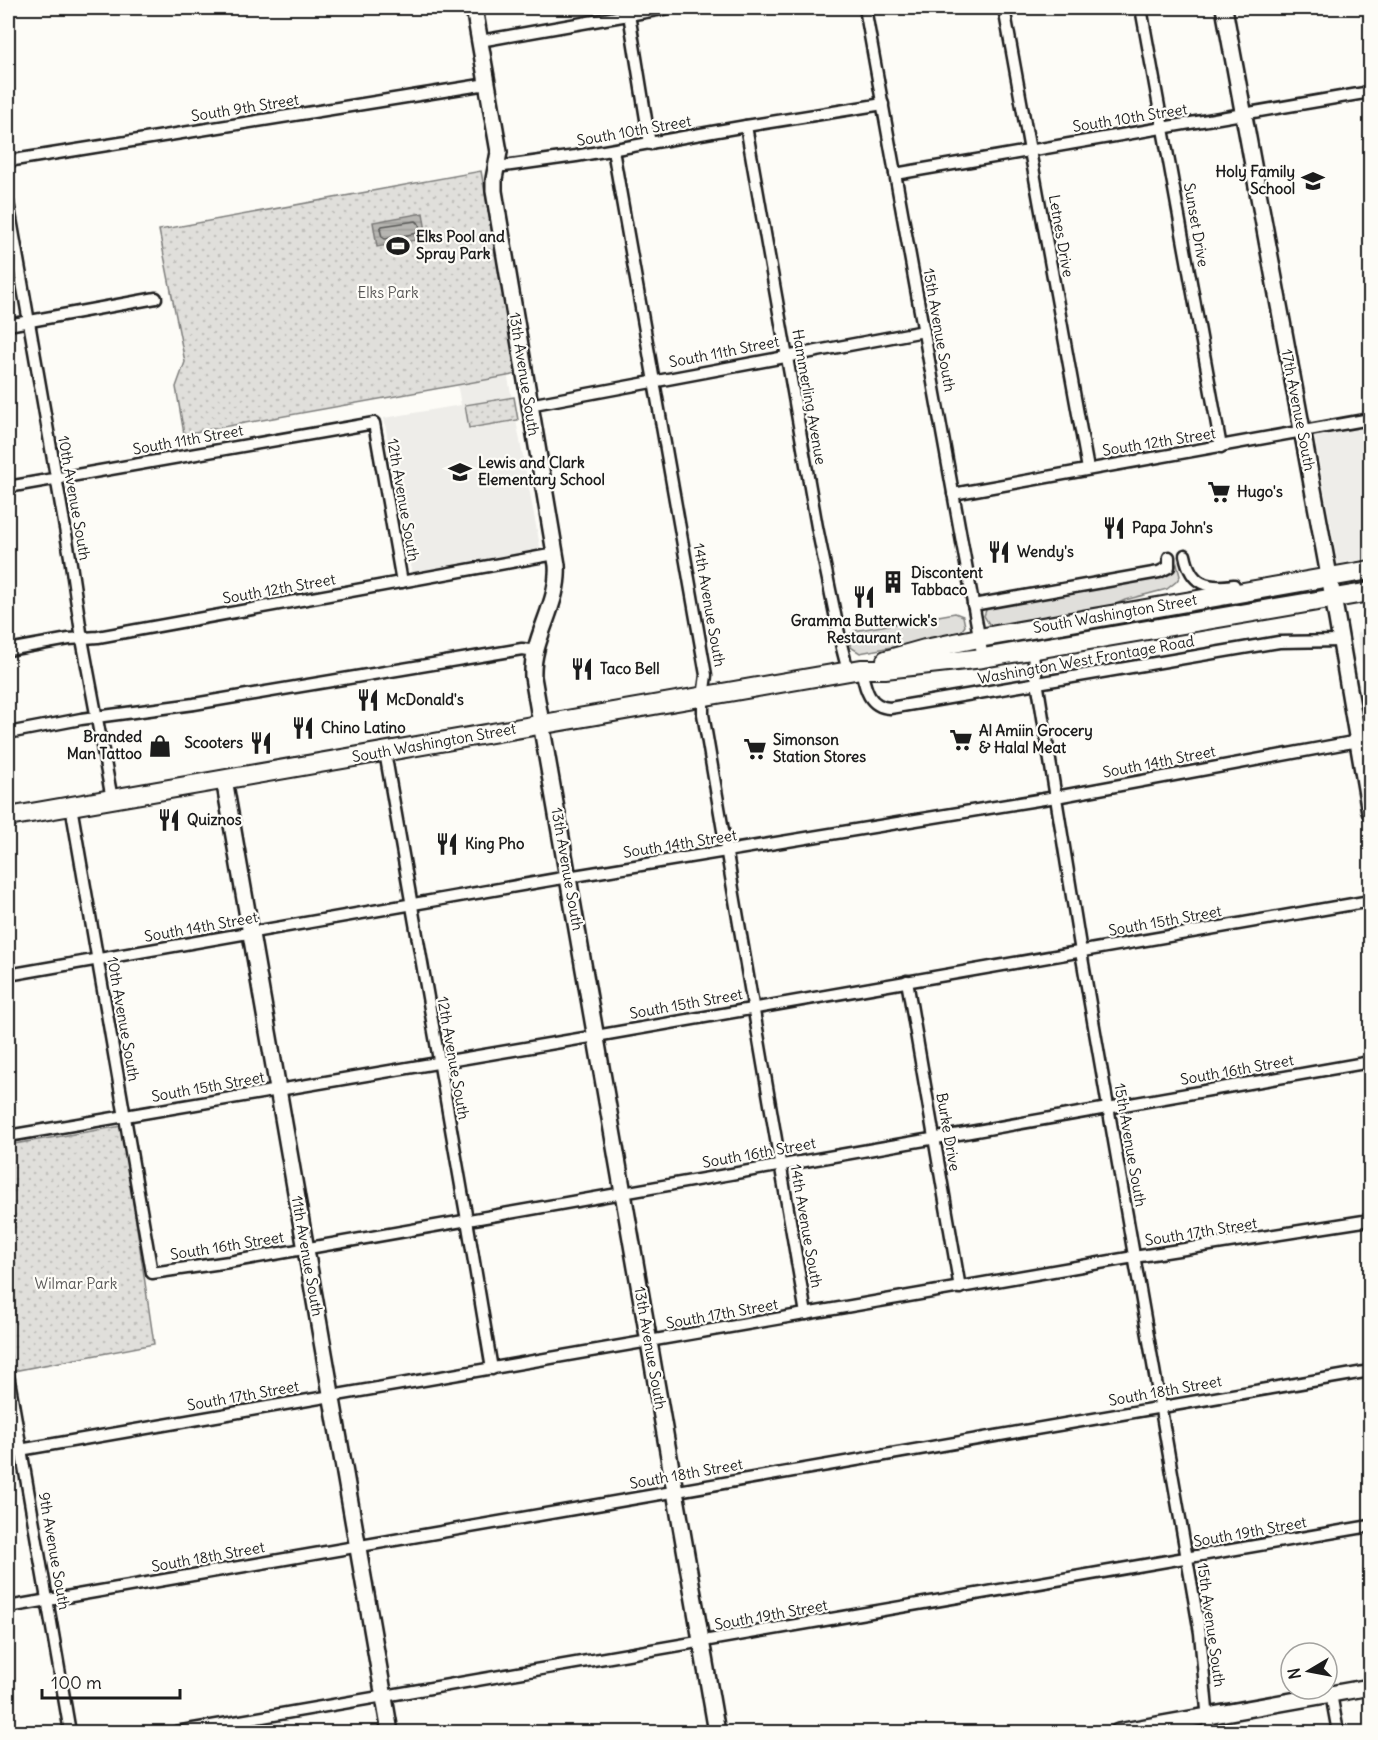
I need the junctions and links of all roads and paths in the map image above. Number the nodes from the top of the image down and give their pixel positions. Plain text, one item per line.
1 (474, 8) edge
2 (668, 8) edge
3 (866, 8) edge
4 (1004, 8) edge
5 (1141, 8) edge
6 (1224, 8) edge
7 (628, 11) edge
8 (480, 41) junction
9 (488, 84) junction
10 (1371, 92) edge
11 (883, 105) junction
12 (1243, 114) junction
13 (746, 126) junction
14 (1164, 128) junction
15 (650, 144) junction
16 (613, 150) junction
17 (1030, 150) junction
18 (8, 162) edge
19 (497, 167) junction
20 (895, 174) junction
21 (8, 202) edge
22 (156, 298) dead end
23 (28, 321) junction
24 (8, 325) edge
25 (924, 331) junction
26 (786, 356) junction
27 (653, 381) junction
28 (529, 405) junction
29 (1371, 419) edge
30 (374, 423) joint
31 (1302, 432) junction
32 (1221, 447) junction
33 (1088, 469) junction
34 (56, 479) junction
35 (8, 487) edge
36 (953, 494) junction
37 (555, 555) junction
38 (1185, 555) dead end
39 (1169, 557) dead end
40 (1371, 570) edge
41 (1329, 576) junction
42 (402, 582) junction
43 (1279, 585) junction
44 (1371, 592) edge
45 (1333, 598) junction
46 (973, 605) junction
47 (979, 638) junction
48 (82, 639) junction
49 (1341, 641) junction
50 (8, 650) edge
51 (1032, 650) junction
52 (536, 651) junction
53 (983, 658) junction
54 (855, 670) junction
55 (1037, 684) junction
56 (703, 697) junction
57 (97, 717) junction
58 (541, 724) junction
59 (8, 733) edge
60 (1358, 741) junction
61 (385, 752) junction
62 (224, 779) junction
63 (1056, 797) junction
64 (112, 799) junction
65 (71, 806) junction
66 (1371, 812) edge
67 (8, 817) edge
68 (726, 852) junction
69 (568, 878) junction
70 (1371, 901) edge
71 (411, 906) junction
72 (251, 933) junction
73 (1081, 952) junction
74 (98, 960) junction
75 (8, 975) edge
76 (907, 981) junction
77 (753, 1008) junction
78 (596, 1036) junction
79 (439, 1062) junction
80 (1371, 1062) edge
81 (279, 1090) junction
82 (1109, 1108) junction
83 (125, 1116) junction
84 (8, 1136) edge
85 (933, 1138) junction
86 (780, 1165) junction
87 (623, 1192) junction
88 (467, 1220) junction
89 (1371, 1220) edge
90 (306, 1248) junction
91 (1134, 1257) junction
92 (152, 1273) joint
93 (960, 1288) junction
94 (806, 1314) junction
95 (650, 1341) junction
96 (492, 1369) junction
97 (1371, 1371) edge
98 (8, 1374) edge
99 (331, 1396) junction
100 (1160, 1407) junction
101 (21, 1450) junction
102 (8, 1452) edge
103 (675, 1492) junction
104 (1371, 1526) edge
105 (358, 1547) junction
106 (1187, 1559) junction
107 (47, 1600) junction
108 (8, 1607) edge
109 (702, 1642) junction
110 (1371, 1688) edge
111 (1339, 1693) edge
112 (384, 1697) junction
113 (1294, 1701) edge
114 (1332, 1701) edge
115 (1208, 1717) junction
116 (70, 1732) edge
117 (176, 1732) edge
118 (390, 1732) edge
119 (717, 1732) edge
120 (1118, 1732) edge
121 (1209, 1732) edge
122 (1338, 1732) edge

1 - 8 street, 13th Avenue South
2 - 7 street
3 - 11 street, 15th Avenue South
4 - 17 street, Letnes Drive
5 - 14 street, Sunset Drive
6 - 12 street, 17th Avenue South
7 - 8 street
7 - 15 street
8 - 9 street, 13th Avenue South
9 - 18 street, South 9th Street
9 - 19 street, 13th Avenue South
10 - 12 street, South 10th Street
11 - 13 street, South 10th Street
11 - 20 street, 15th Avenue South
12 - 14 street, South 10th Street
12 - 31 street, 17th Avenue South
13 - 15 street, South 10th Street
13 - 26 street, Hammerling Avenue
14 - 17 street, South 10th Street
14 - 32 street, Sunset Drive
15 - 16 street, South 10th Street
16 - 19 street, South 10th Street
16 - 27 street, 14th Avenue South
17 - 20 street, South 10th Street
17 - 33 street, Letnes Drive
19 - 28 street, 13th Avenue South
20 - 25 street, 15th Avenue South
21 - 23 street, 10th Avenue South
22 - 23 street
23 - 24 street
23 - 34 street, 10th Avenue South
25 - 26 street, South 11th Street
25 - 36 street, 15th Avenue South
26 - 27 street, South 11th Street
26 - 54 street, Hammerling Avenue
27 - 28 street, South 11th Street
27 - 56 street, 14th Avenue South
28 - 37 street, 13th Avenue South
29 - 31 street, South 12th Street
30 - 34 street, South 11th Street
30 - 42 street, 12th Avenue South
31 - 32 street, South 12th Street
31 - 41 street, 17th Avenue South
32 - 33 street, South 12th Street
33 - 36 street, South 12th Street
34 - 35 street, South 11th Street
34 - 48 street, 10th Avenue South
36 - 46 street, 15th Avenue South
37 - 42 street, South 12th Street
37 - 52 street, 13th Avenue South
38 - 43 street
39 - 46 street
40 - 41 main road, South Washington Street
41 - 43 main road, South Washington Street
41 - 45 street, 17th Avenue South
42 - 48 street, South 12th Street
43 - 47 main road, South Washington Street
44 - 45 main road, South Washington Street
45 - 49 street, 17th Avenue South
45 - 51 main road, South Washington Street
46 - 47 street, 15th Avenue South
47 - 53 street, 15th Avenue South
47 - 54 main road, South Washington Street
48 - 50 street, South 12th Street
48 - 57 street, 10th Avenue South
49 - 55 street, Washington West Frontage Road
49 - 60 street, 17th Avenue South
51 - 53 main road, South Washington Street
51 - 55 street, 15th Avenue South
52 - 57 street
52 - 58 street, 13th Avenue South
53 - 54 main road, South Washington Street
54 - 55 street, Washington West Frontage Road
54 - 56 main road, South Washington Street
55 - 63 street, 15th Avenue South
56 - 58 main road, South Washington Street
56 - 68 street, 14th Avenue South
57 - 59 street
57 - 64 street, 10th Avenue South
58 - 61 main road, South Washington Street
58 - 69 street, 13th Avenue South
60 - 63 street, South 14th Street
60 - 66 street, 17th Avenue South
61 - 62 main road, South Washington Street
61 - 71 street, 12th Avenue South
62 - 64 main road, South Washington Street
62 - 72 street, 11th Avenue South
63 - 68 street, South 14th Street
63 - 73 street, 15th Avenue South
64 - 65 main road, South Washington Street
65 - 67 main road, South Washington Street
65 - 74 street, 10th Avenue South
68 - 69 street, South 14th Street
68 - 77 street, 14th Avenue South
69 - 71 street, South 14th Street
69 - 78 street, 13th Avenue South
70 - 73 street, South 15th Street
71 - 72 street, South 14th Street
71 - 79 street, 12th Avenue South
72 - 74 street, South 14th Street
72 - 81 street, 11th Avenue South
73 - 76 street, South 15th Street
73 - 82 street, 15th Avenue South
74 - 75 street, South 14th Street
74 - 83 street, 10th Avenue South
76 - 77 street, South 15th Street
76 - 85 street, Burke Drive
77 - 78 street, South 15th Street
77 - 86 street, 14th Avenue South
78 - 79 street, South 15th Street
78 - 87 street, 13th Avenue South
79 - 81 street, South 15th Street
79 - 88 street, 12th Avenue South
80 - 82 street, South 16th Street
81 - 83 street, South 15th Street
81 - 90 street, 11th Avenue South
82 - 85 street, South 16th Street
82 - 91 street, 15th Avenue South
83 - 84 street, South 15th Street
83 - 92 street, 10th Avenue South
85 - 86 street, South 16th Street
85 - 93 street, Burke Drive
86 - 87 street, South 16th Street
86 - 94 street, 14th Avenue South
87 - 88 street, South 16th Street
87 - 95 street, 13th Avenue South
88 - 90 street, South 16th Street
88 - 96 street, 12th Avenue South
89 - 91 street, South 17th Street
90 - 92 street, South 16th Street
90 - 99 street, 11th Avenue South
91 - 93 street, South 17th Street
91 - 100 street, 15th Avenue South
93 - 94 street, South 17th Street
94 - 95 street, South 17th Street
95 - 96 street, South 17th Street
95 - 103 street, 13th Avenue South
96 - 99 street, South 17th Street
97 - 100 street, South 18th Street
98 - 101 street, 9th Avenue South
99 - 101 street, South 17th Street
99 - 105 street, 11th Avenue South
100 - 103 street, South 18th Street
100 - 106 street, 15th Avenue South
101 - 102 street, South 17th Street
101 - 107 street, 9th Avenue South
103 - 105 street, South 18th Street
103 - 109 street, 13th Avenue South
104 - 106 street, South 19th Street
105 - 107 street, South 18th Street
105 - 112 street, 11th Avenue South
106 - 109 street, South 19th Street
106 - 115 street, 15th Avenue South
107 - 108 street, South 18th Street
107 - 116 street, 9th Avenue South
109 - 112 street, South 19th Street
109 - 119 street, 13th Avenue South
110 - 111 street
112 - 117 street, South 19th Street
112 - 118 street, 11th Avenue South
113 - 115 street
114 - 122 street
115 - 120 street
115 - 121 street, 15th Avenue South

